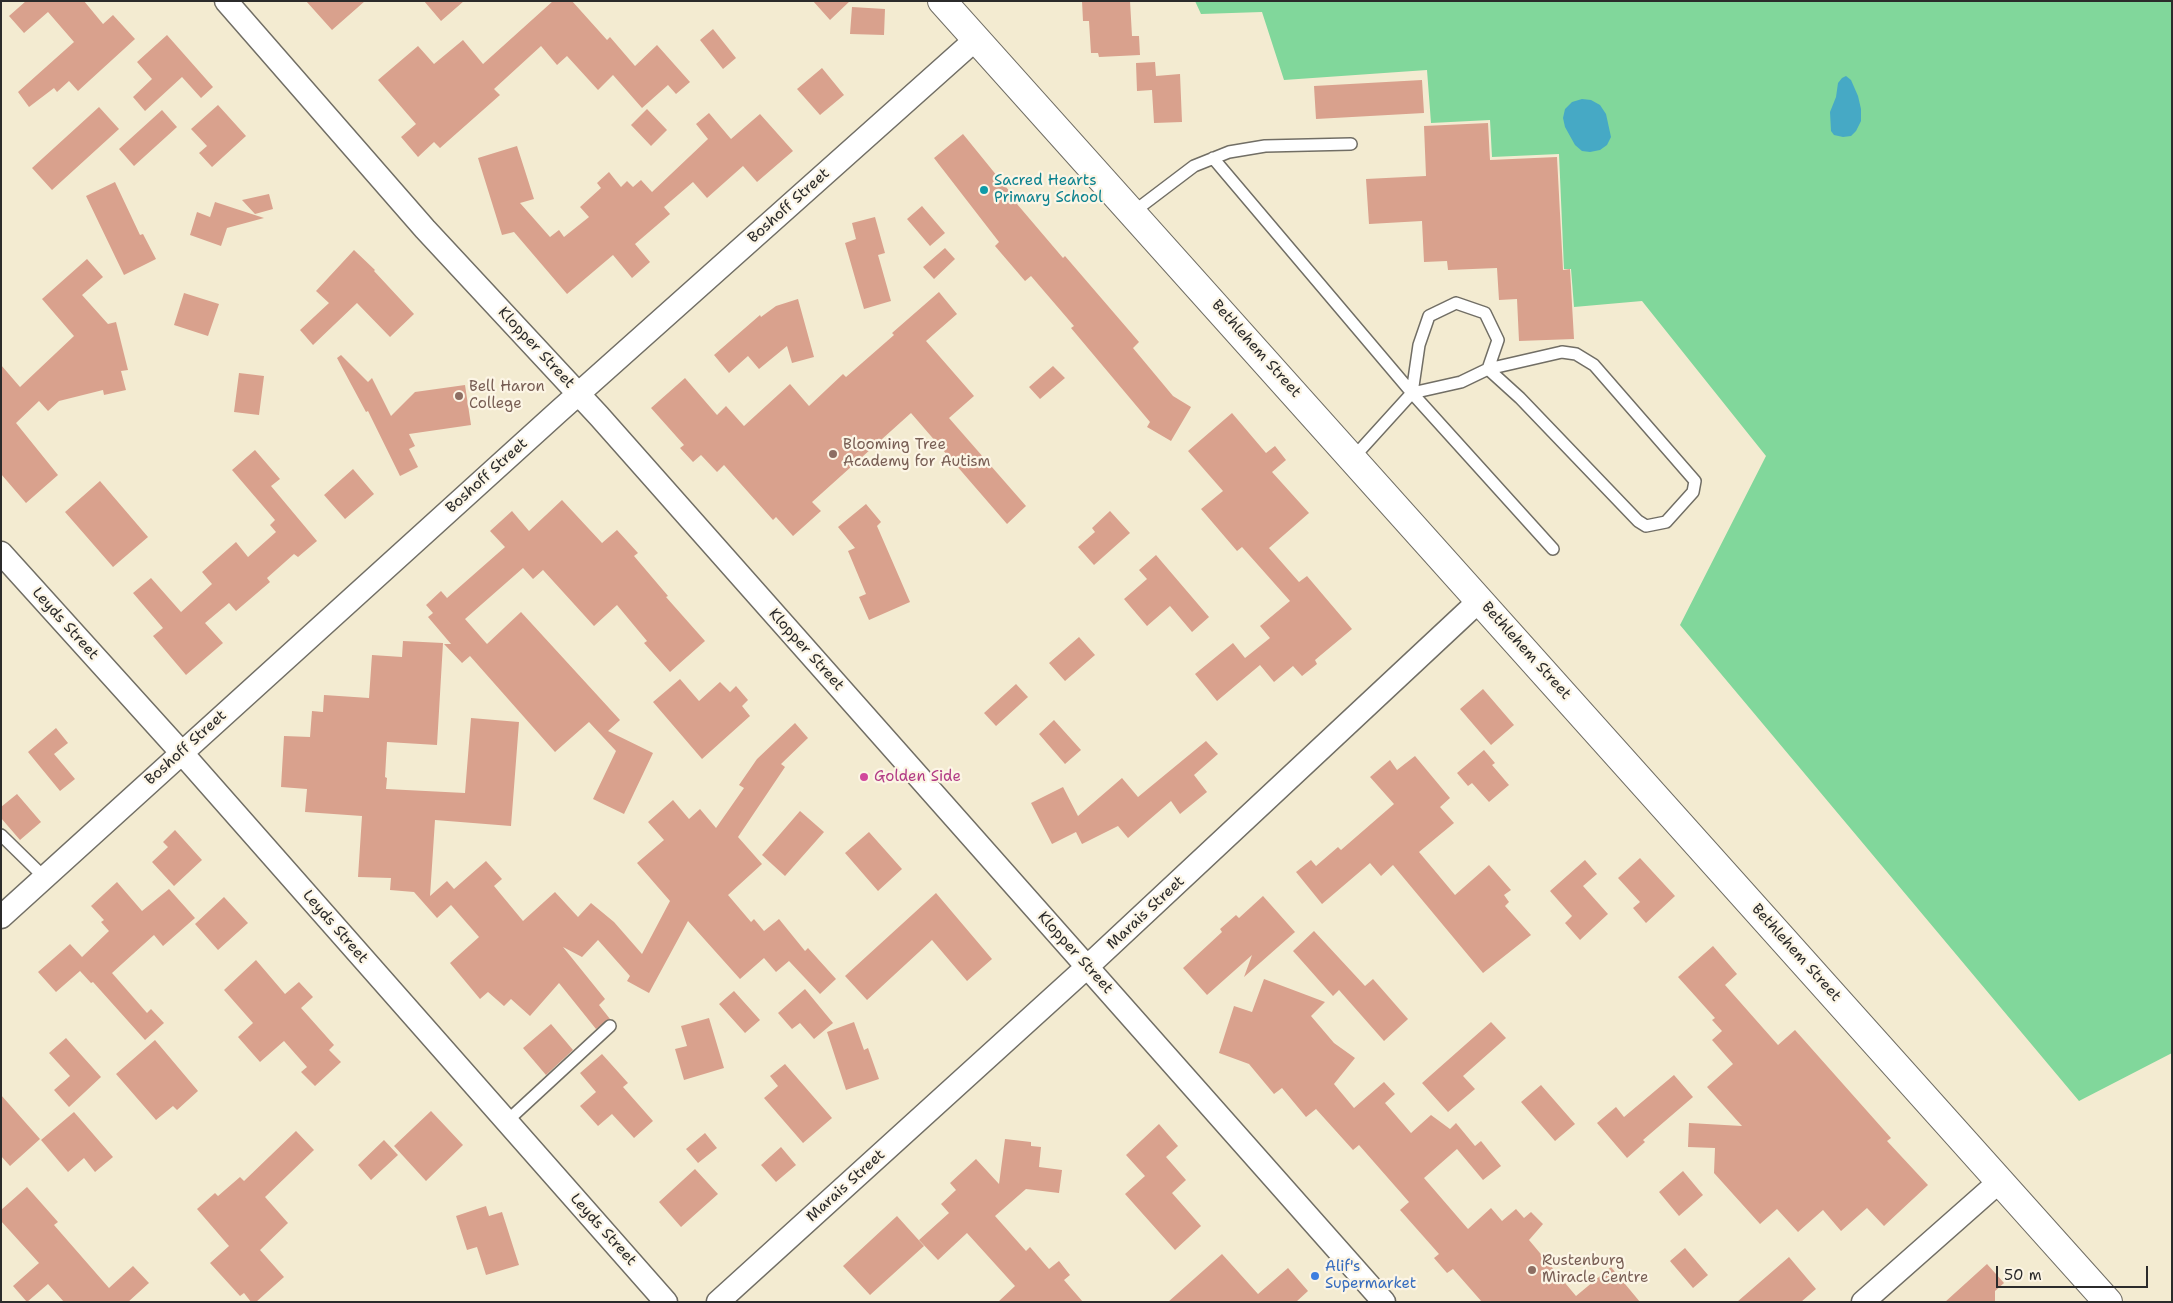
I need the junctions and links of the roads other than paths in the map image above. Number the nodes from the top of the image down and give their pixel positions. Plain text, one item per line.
1 (226, 1) edge
2 (942, 1) edge
3 (976, 39) junction
4 (1350, 144) dead end
5 (1213, 158) junction
6 (1132, 213) junction
7 (1488, 369) junction
8 (1412, 393) junction
9 (579, 394) junction
10 (1353, 458) junction
11 (1553, 550) dead end
12 (1, 553) edge
13 (1480, 600) junction
14 (181, 752) junction
15 (1, 835) edge
16 (45, 878) junction
17 (1, 917) edge
18 (1087, 967) junction
19 (610, 1026) dead end
20 (506, 1122) junction
21 (2000, 1181) junction
22 (666, 1302) edge
23 (718, 1302) edge
24 (1384, 1302) edge
25 (1863, 1302) edge
26 (2108, 1302) edge

1 - 9 street, Klopper Street
2 - 3 main road, Bethlehem Street
3 - 6 main road, Bethlehem Street
3 - 9 street, Boshoff Street
4 - 5 lane
5 - 6 lane
5 - 8 lane
6 - 10 main road, Bethlehem Street
7 - 7 lane
7 - 8 lane
7 - 8 lane
8 - 10 lane
8 - 11 lane
9 - 14 street, Boshoff Street
9 - 18 street, Klopper Street
10 - 13 main road, Bethlehem Street
12 - 14 street, Leyds Street
13 - 18 street, Marais Street
13 - 21 main road, Bethlehem Street
14 - 16 street, Boshoff Street
14 - 20 street, Leyds Street
15 - 16 lane
16 - 17 street, Boshoff Street
18 - 23 street, Marais Street
18 - 24 street, Klopper Street
19 - 20 lane
20 - 22 street, Leyds Street
21 - 25 street
21 - 26 main road, Bethlehem Street

